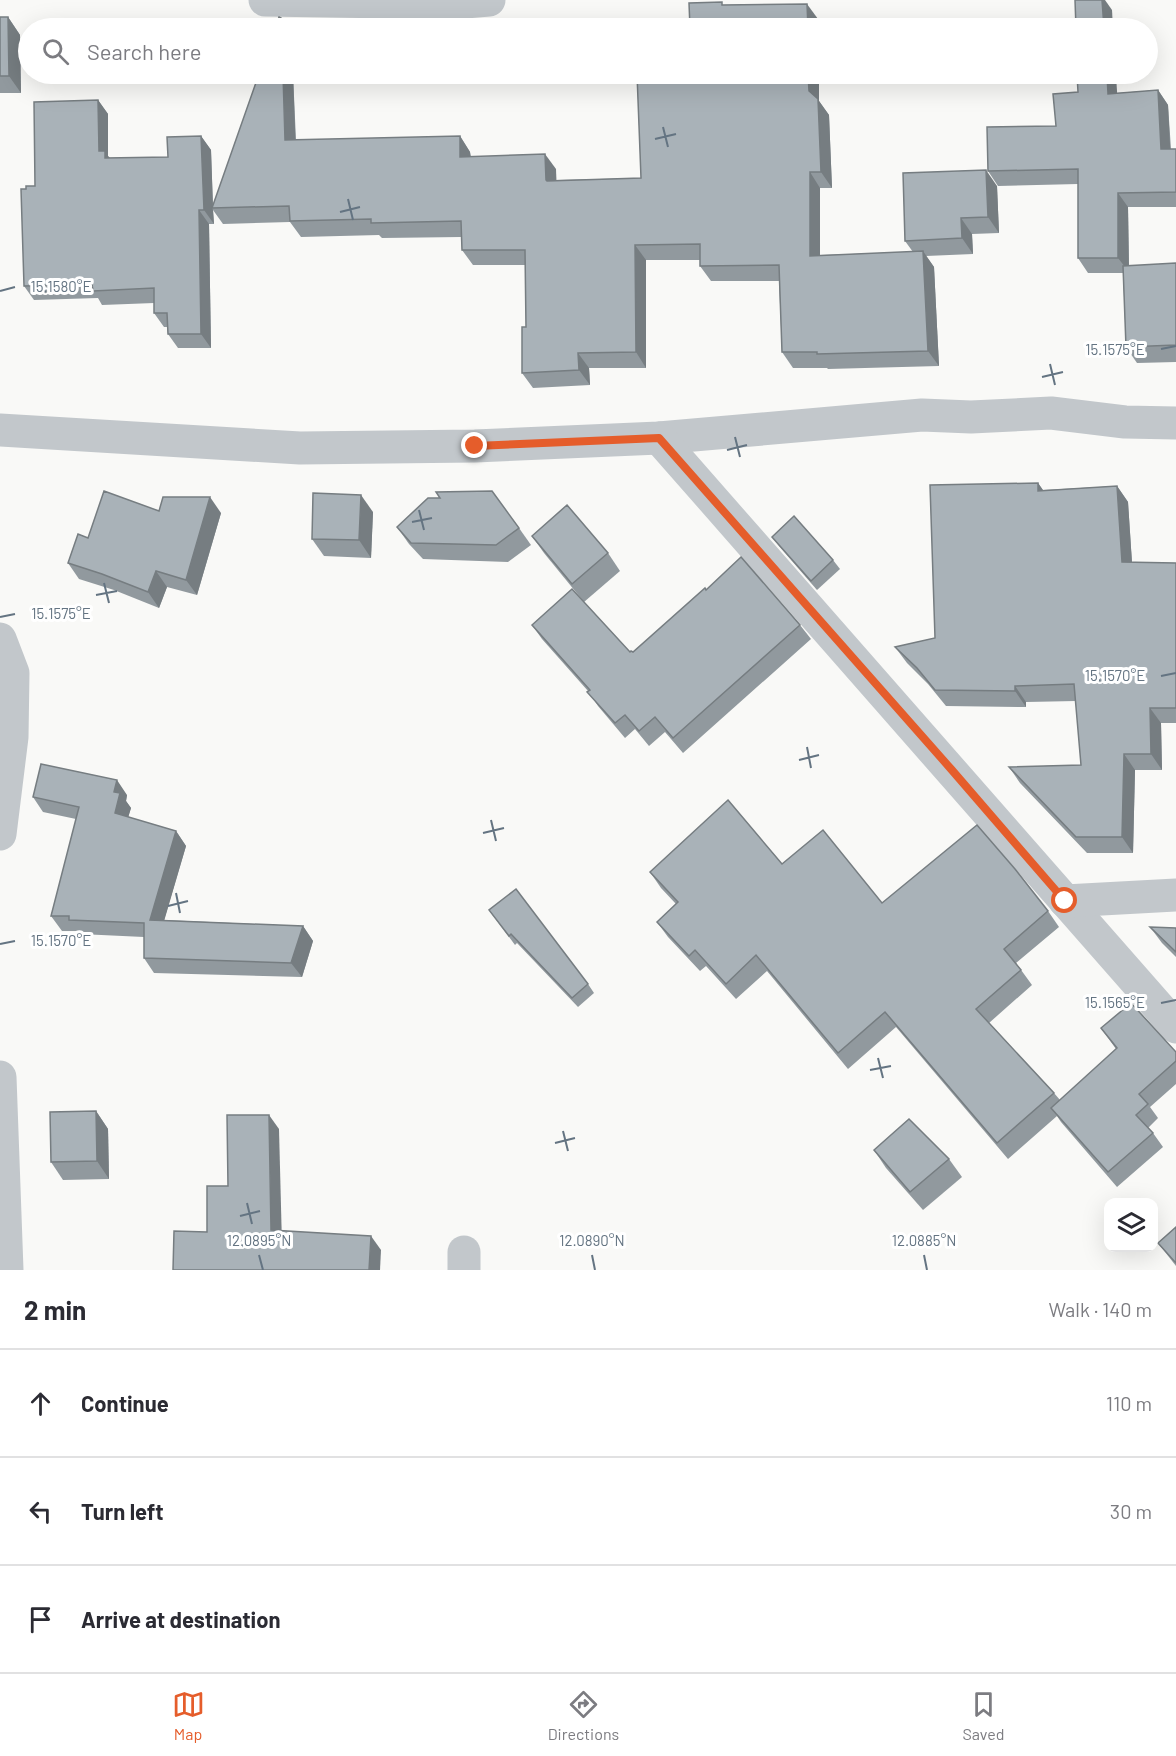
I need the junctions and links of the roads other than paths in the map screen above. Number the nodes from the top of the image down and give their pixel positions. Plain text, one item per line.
1 (265, 0) edge
2 (489, 0) edge
3 (1176, 423) edge
4 (0, 430) edge
5 (659, 438) junction
6 (0, 639) edge
7 (0, 834) edge
8 (1176, 895) edge
9 (1065, 901) junction
10 (1176, 1027) edge
11 (0, 1077) edge
12 (7, 1270) edge

1 - 2 street
3 - 5 street
4 - 5 street
5 - 9 street
6 - 7 street
8 - 9 street
9 - 10 street
11 - 12 street

